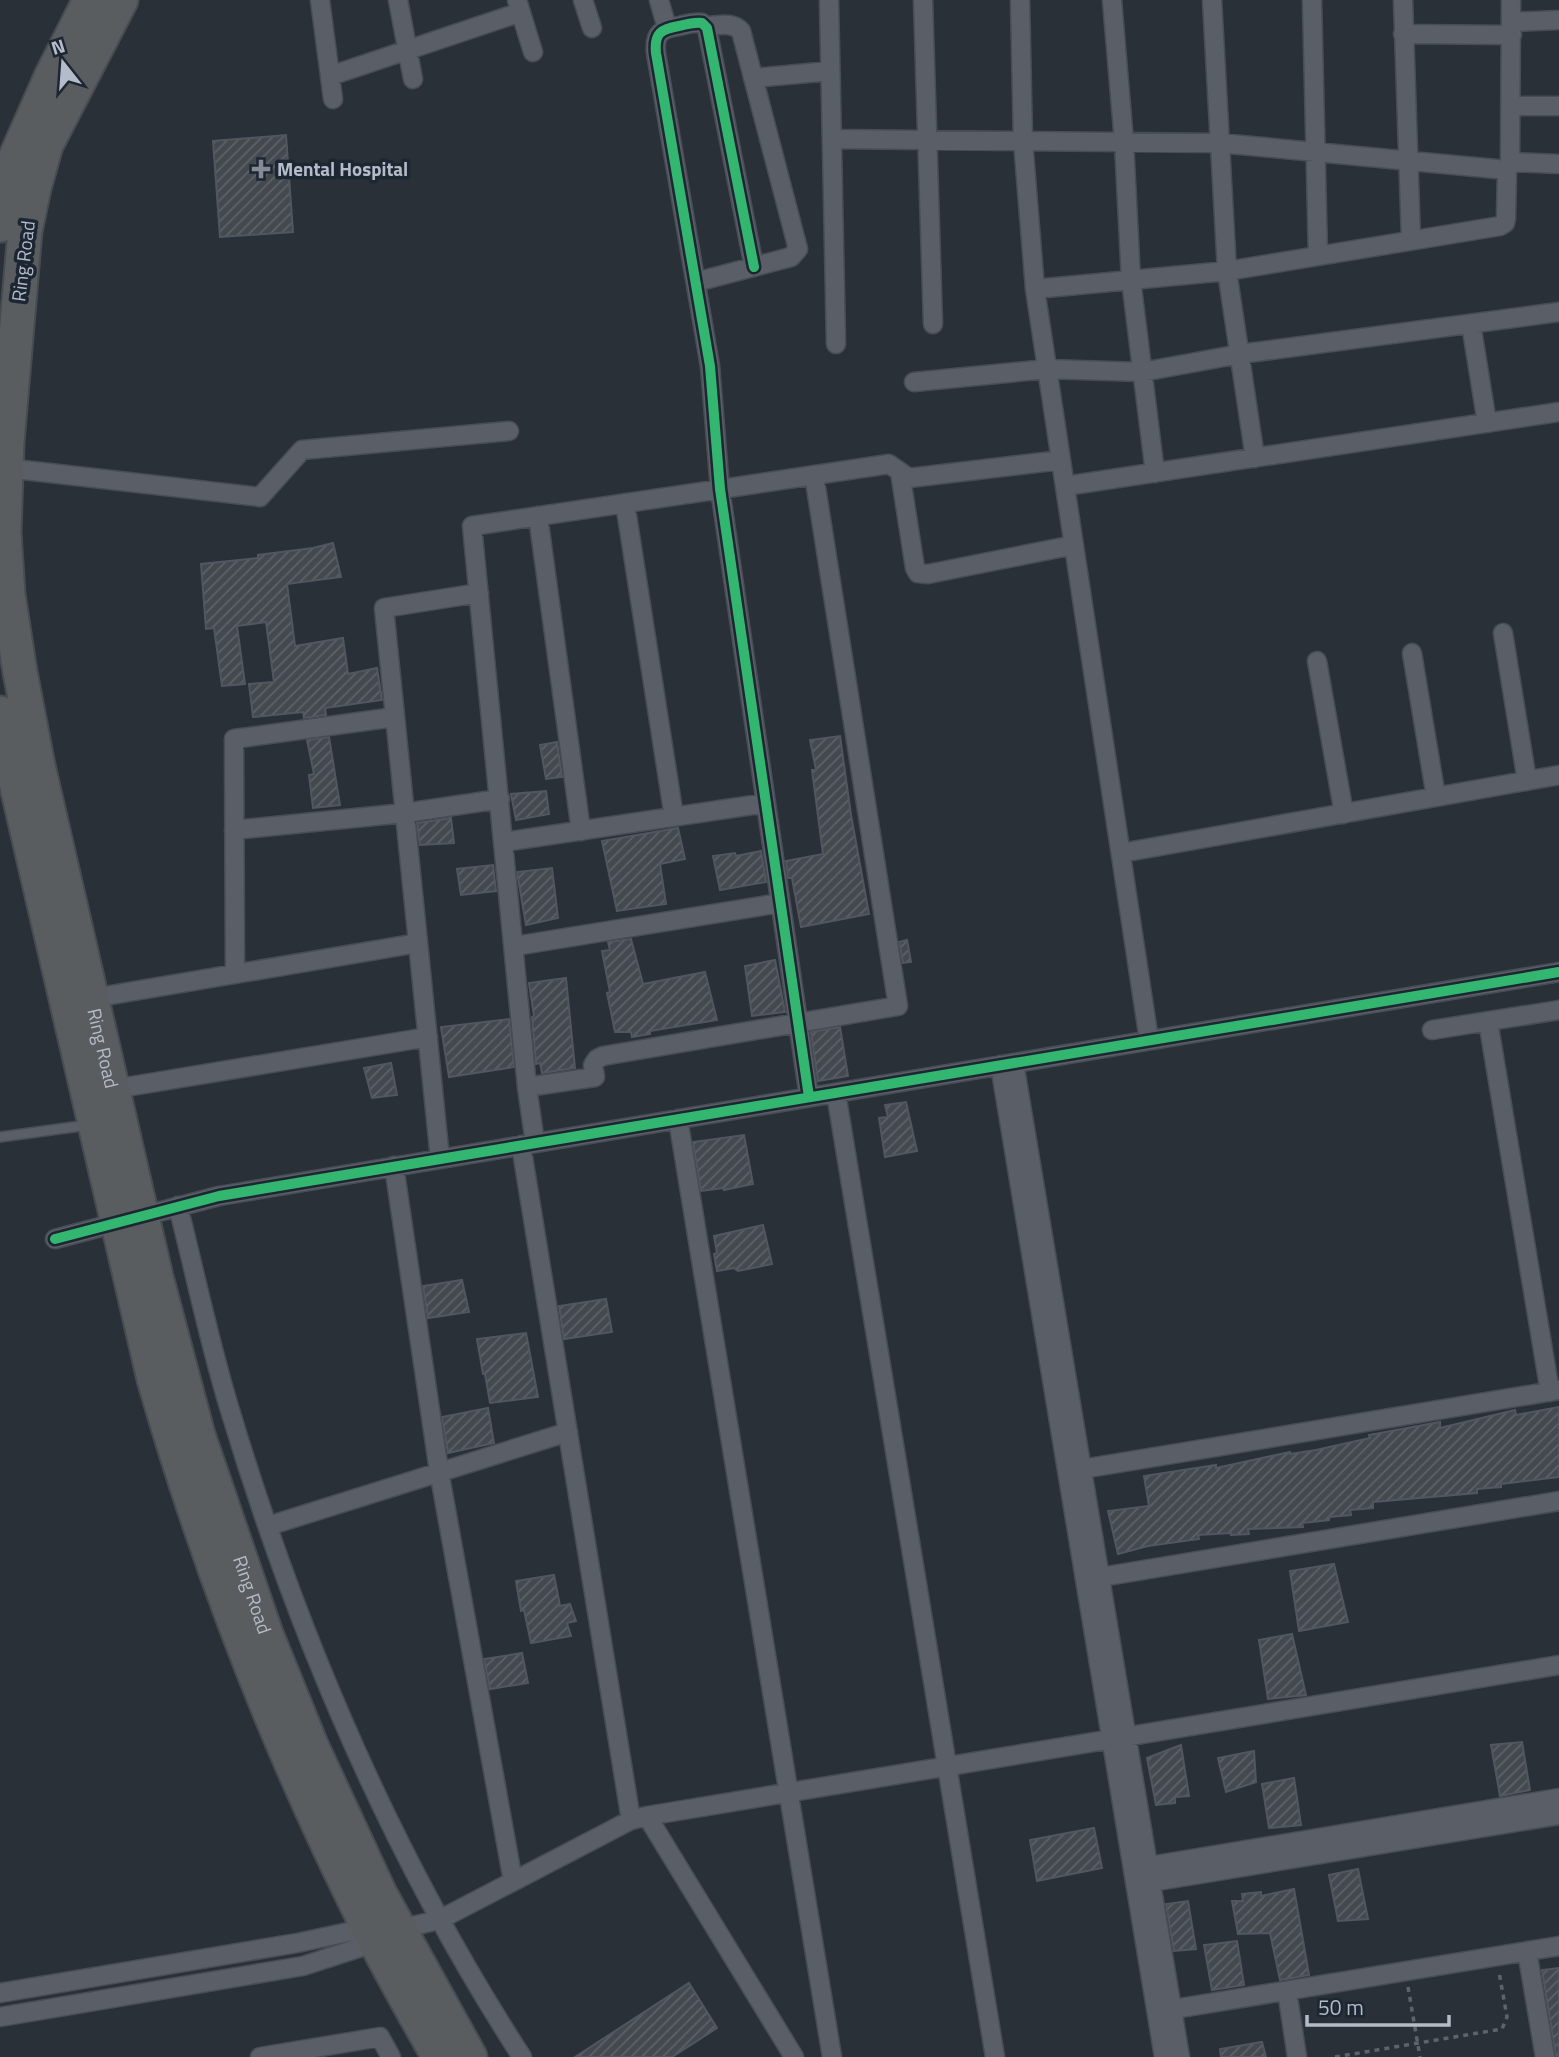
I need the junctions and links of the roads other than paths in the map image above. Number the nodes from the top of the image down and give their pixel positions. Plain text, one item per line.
1 (90, 0) edge
2 (121, 0) edge
3 (320, 0) edge
4 (397, 0) edge
5 (583, 0) edge
6 (659, 0) edge
7 (829, 0) edge
8 (923, 0) edge
9 (1020, 0) edge
10 (1112, 0) edge
11 (1212, 0) edge
12 (1312, 0) edge
13 (1403, 0) edge
14 (1511, 0) edge
15 (519, 6) edge
16 (1559, 20) edge
17 (705, 26) junction
18 (592, 28) dead end
19 (667, 28) junction
20 (1511, 29) junction
21 (1403, 34) junction
22 (407, 52) junction
23 (533, 52) dead end
24 (830, 71) junction
25 (330, 76) junction
26 (753, 78) junction
27 (413, 79) dead end
28 (333, 99) dead end
29 (1512, 106) junction
30 (1559, 106) edge
31 (832, 139) junction
32 (927, 140) junction
33 (1023, 141) junction
34 (1124, 142) junction
35 (1220, 143) junction
36 (1316, 152) junction
37 (1408, 160) junction
38 (1559, 164) edge
39 (1509, 166) junction
40 (34, 188) junction
41 (0, 225) edge
42 (0, 234) edge
43 (1411, 240) junction
44 (1318, 256) junction
45 (754, 267) junction
46 (1227, 271) junction
47 (1130, 280) junction
48 (695, 282) junction
49 (1035, 289) junction
50 (1559, 312) edge
51 (933, 324) dead end
52 (1471, 324) junction
53 (836, 344) dead end
54 (1240, 354) junction
55 (1047, 369) junction
56 (1142, 372) junction
57 (914, 382) dead end
58 (1559, 412) edge
59 (1487, 423) junction
60 (509, 431) dead end
61 (1255, 458) junction
62 (1061, 460) junction
63 (6, 468) junction
64 (900, 472) junction
65 (1154, 473) junction
66 (814, 475) junction
67 (1065, 486) junction
68 (720, 489) junction
69 (625, 503) junction
70 (538, 516) junction
71 (1074, 545) junction
72 (479, 593) junction
73 (1503, 633) dead end
74 (1412, 653) dead end
75 (1317, 661) dead end
76 (0, 713) edge
77 (395, 717) junction
78 (1559, 775) edge
79 (1527, 781) junction
80 (1436, 797) junction
81 (500, 799) junction
82 (766, 803) junction
83 (405, 813) junction
84 (1344, 814) junction
85 (674, 817) junction
86 (234, 830) junction
87 (581, 831) junction
88 (504, 842) junction
89 (1121, 853) junction
90 (780, 903) junction
91 (418, 943) junction
92 (515, 946) junction
93 (1559, 972) edge
94 (235, 974) junction
95 (93, 998) junction
96 (1559, 1010) edge
97 (1488, 1021) junction
98 (798, 1024) junction
99 (1432, 1030) dead end
100 (428, 1038) junction
101 (1149, 1040) junction
102 (1007, 1064) junction
103 (527, 1087) junction
104 (114, 1089) junction
105 (836, 1093) junction
106 (809, 1097) junction
107 (678, 1119) junction
108 (94, 1124) junction
109 (0, 1138) edge
110 (528, 1144) junction
111 (440, 1159) junction
112 (394, 1166) junction
113 (178, 1206) junction
114 (130, 1220) junction
115 (55, 1239) dead end
116 (1555, 1391) edge
117 (568, 1432) junction
118 (1074, 1470) junction
119 (439, 1471) junction
120 (1559, 1501) edge
121 (268, 1526) junction
122 (1093, 1579) junction
123 (1559, 1665) edge
124 (1119, 1737) junction
125 (947, 1766) junction
126 (789, 1793) junction
127 (1559, 1798) edge
128 (1559, 1815) edge
129 (639, 1818) junction
130 (1142, 1876) junction
131 (513, 1881) junction
132 (439, 1920) junction
133 (381, 1933) junction
134 (1559, 1946) edge
135 (1527, 1951) junction
136 (1287, 1991) junction
137 (0, 1993) edge
138 (1164, 2011) junction
139 (0, 2017) edge
140 (260, 2057) edge
141 (391, 2057) edge
142 (439, 2057) edge
143 (470, 2057) edge
144 (522, 2057) edge
145 (794, 2057) edge
146 (832, 2057) edge
147 (995, 2057) edge
148 (1164, 2057) edge
149 (1180, 2057) edge
150 (1297, 2057) edge
151 (1545, 2057) edge

1 - 41 highway, Ring Road
2 - 40 highway, Ring Road
3 - 25 street
4 - 22 street
5 - 18 street
6 - 19 street
7 - 24 street
8 - 32 street
9 - 33 street
10 - 34 street
11 - 35 street
12 - 36 street
13 - 21 street
14 - 20 street
15 - 22 street
15 - 23 street
16 - 20 street
17 - 19 street
17 - 26 street
17 - 45 street
19 - 48 street
20 - 21 street
20 - 29 street
21 - 37 street
22 - 25 street
22 - 27 street
24 - 26 street
24 - 31 street
25 - 28 street
26 - 45 street
29 - 30 street
29 - 39 street
31 - 32 street
31 - 53 street
32 - 33 street
32 - 51 street
33 - 34 street
33 - 49 street
34 - 35 street
34 - 47 street
35 - 36 street
35 - 46 street
36 - 37 street
36 - 44 street
37 - 39 street
37 - 43 street
38 - 39 street
39 - 43 street
40 - 42 highway
40 - 63 highway, Ring Road
43 - 44 street
44 - 46 street
45 - 48 street
46 - 47 street
46 - 54 street
47 - 49 street
47 - 56 street
48 - 68 street
49 - 55 street
50 - 52 street
52 - 54 street
52 - 59 street
54 - 56 street
54 - 61 street
55 - 56 street
55 - 57 street
55 - 62 street
56 - 65 street
58 - 59 street
59 - 61 street
60 - 63 street
61 - 65 street
62 - 64 street
62 - 67 street
63 - 95 highway, Ring Road
64 - 66 street
64 - 71 street
65 - 67 street
66 - 68 street
66 - 98 street
67 - 71 street
68 - 69 street
68 - 82 street
69 - 70 street
69 - 85 street
70 - 72 street
70 - 87 street
71 - 89 street
72 - 77 street
72 - 81 street
73 - 79 street
74 - 80 street
75 - 84 street
76 - 108 highway, Ring Road
77 - 83 street
77 - 86 street
78 - 79 street
79 - 80 street
80 - 84 street
81 - 83 street
81 - 88 street
82 - 85 street
82 - 90 street
83 - 86 street
83 - 91 street
84 - 89 street
85 - 87 street
86 - 94 street
87 - 88 street
88 - 92 street
89 - 101 street
90 - 92 street
90 - 98 street
91 - 94 street
91 - 100 street
92 - 103 street
93 - 101 street
94 - 95 street
95 - 104 highway, Ring Road
96 - 97 street
97 - 99 street
97 - 116 street
98 - 103 street
98 - 106 street
100 - 104 street
100 - 111 street
101 - 102 street
102 - 105 street
102 - 118 street
103 - 110 street
104 - 114 highway, Ring Road
105 - 106 street
105 - 125 street
106 - 107 street
107 - 110 street
107 - 126 street
108 - 109 lane
108 - 114 highway, Ring Road
110 - 111 street
110 - 117 street
111 - 112 street
112 - 113 street
112 - 119 street
113 - 114 street
113 - 121 street
114 - 115 street
114 - 133 highway, Ring Road
116 - 118 street
117 - 119 street
117 - 129 street
118 - 122 street
119 - 121 street
119 - 131 street
120 - 122 street
121 - 132 street
122 - 124 street
123 - 124 street
124 - 125 street
124 - 130 street
125 - 126 street
125 - 147 street
126 - 129 street
126 - 146 street
127 - 130 street
128 - 130 street
129 - 131 street
129 - 145 street
130 - 138 street
131 - 132 street
132 - 133 street
132 - 144 street
133 - 137 street
133 - 139 street
133 - 142 highway, Ring Road
133 - 143 highway, Ring Road
134 - 135 street
135 - 136 street
135 - 151 street
136 - 138 street
136 - 150 street
138 - 148 street
138 - 149 street
140 - 141 street

